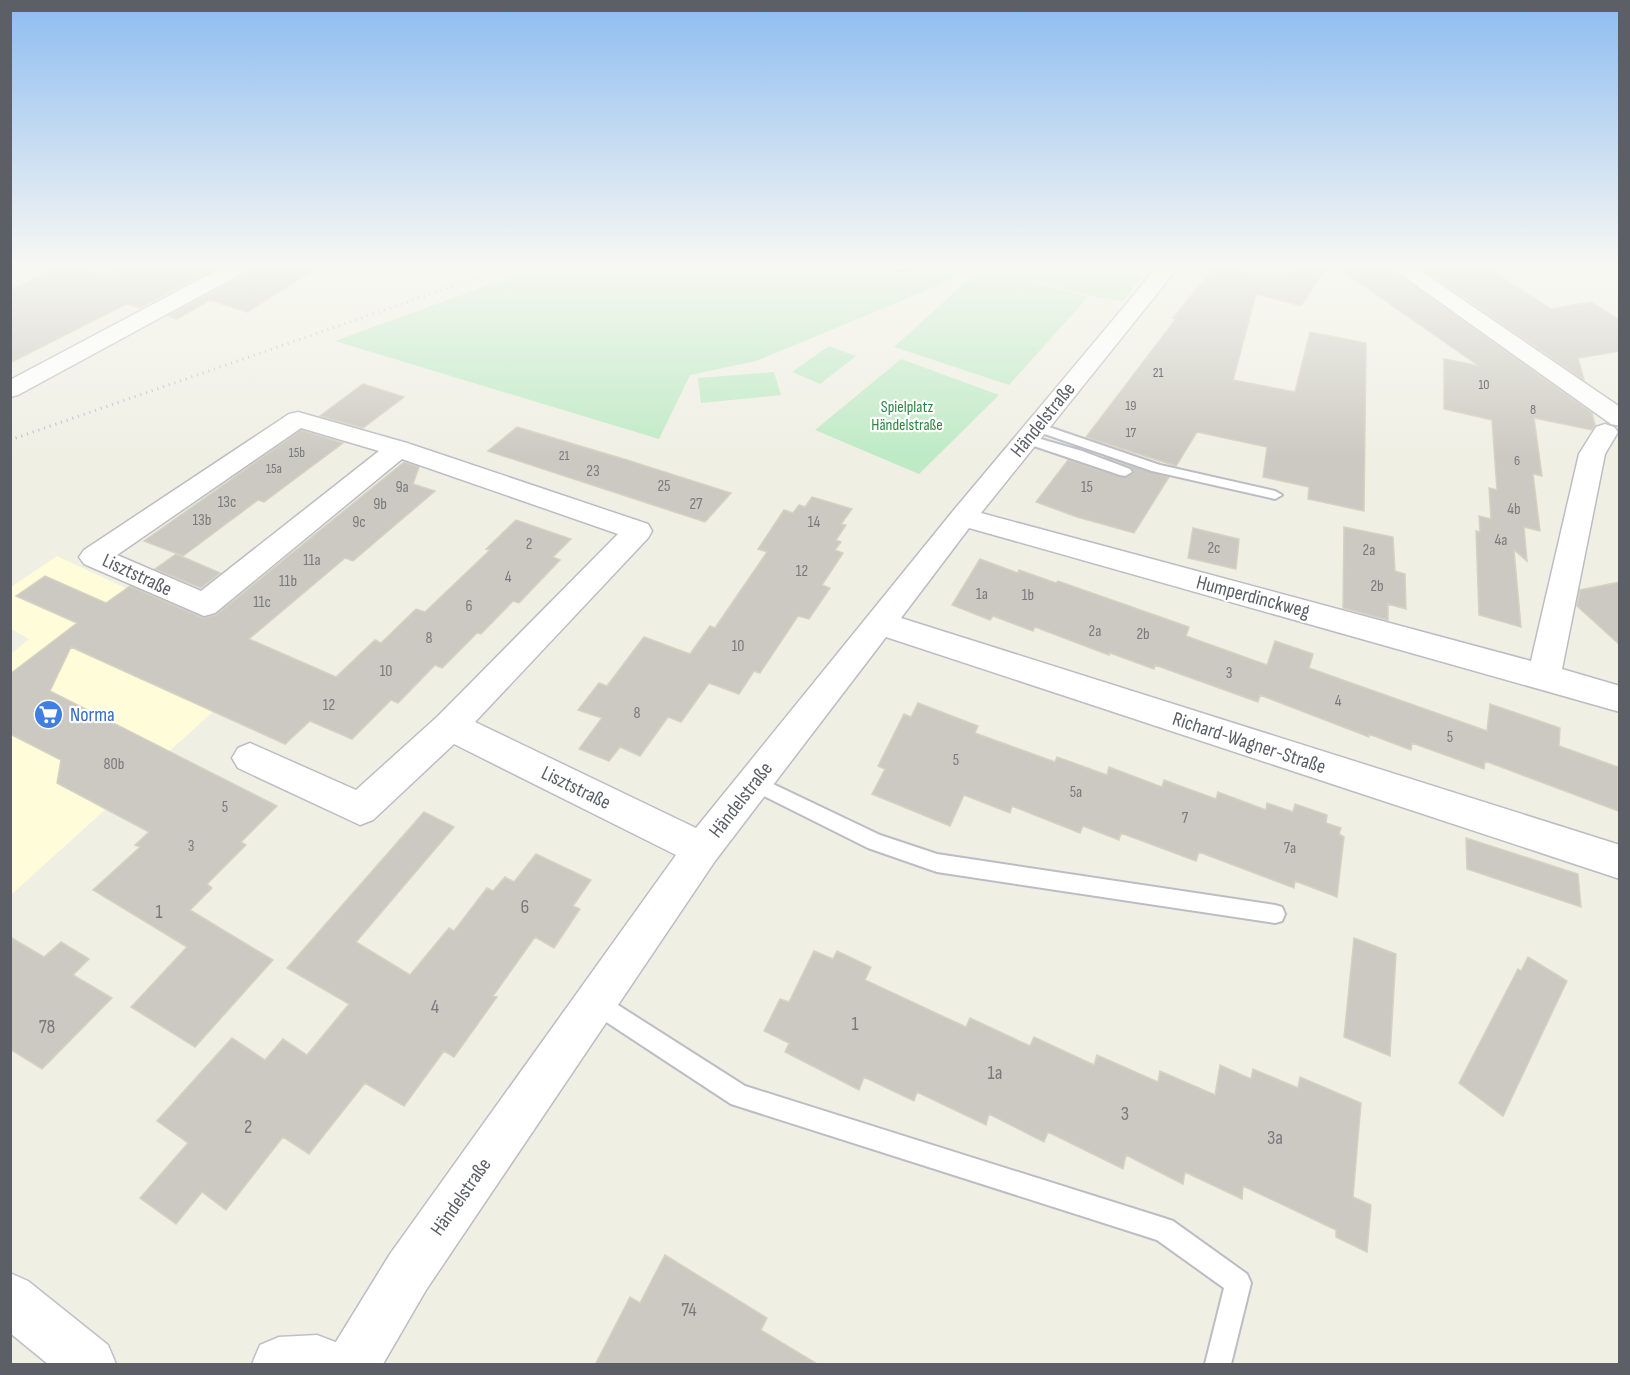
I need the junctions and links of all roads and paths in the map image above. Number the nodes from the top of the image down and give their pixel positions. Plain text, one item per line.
1 (123, 329) edge
2 (1117, 329) edge
3 (1484, 329) edge
4 (10, 390) edge
5 (1612, 425) edge
6 (1032, 433) junction
7 (398, 448) junction
8 (1125, 472) dead end
9 (1275, 495) dead end
10 (963, 517) junction
11 (879, 624) junction
12 (1544, 677) junction
13 (1620, 699) edge
14 (450, 726) junction
15 (250, 758) dead end
16 (754, 783) junction
17 (702, 849) junction
18 (1620, 862) edge
19 (1275, 914) dead end
20 (596, 1002) junction
21 (10, 1299) edge
22 (89, 1365) edge
23 (279, 1365) edge
24 (324, 1365) edge
25 (353, 1365) edge
26 (1218, 1365) edge

1 - 4 street
2 - 6 street, Händelstraße
3 - 5 street
5 - 12 street
6 - 8 lane
6 - 9 lane
6 - 10 street, Händelstraße
7 - 7 street, Lisztstraße
7 - 14 street, Lisztstraße
10 - 11 street, Händelstraße
10 - 12 street, Humperdinckweg
11 - 16 street, Händelstraße
11 - 18 street, Richard-Wagner-Straße
12 - 13 street, Humperdinckweg
14 - 15 street, Lisztstraße
14 - 17 street, Lisztstraße
16 - 17 street, Händelstraße
16 - 19 lane
17 - 20 street, Händelstraße
20 - 25 street, Händelstraße
20 - 26 lane
21 - 22 street
23 - 24 street

